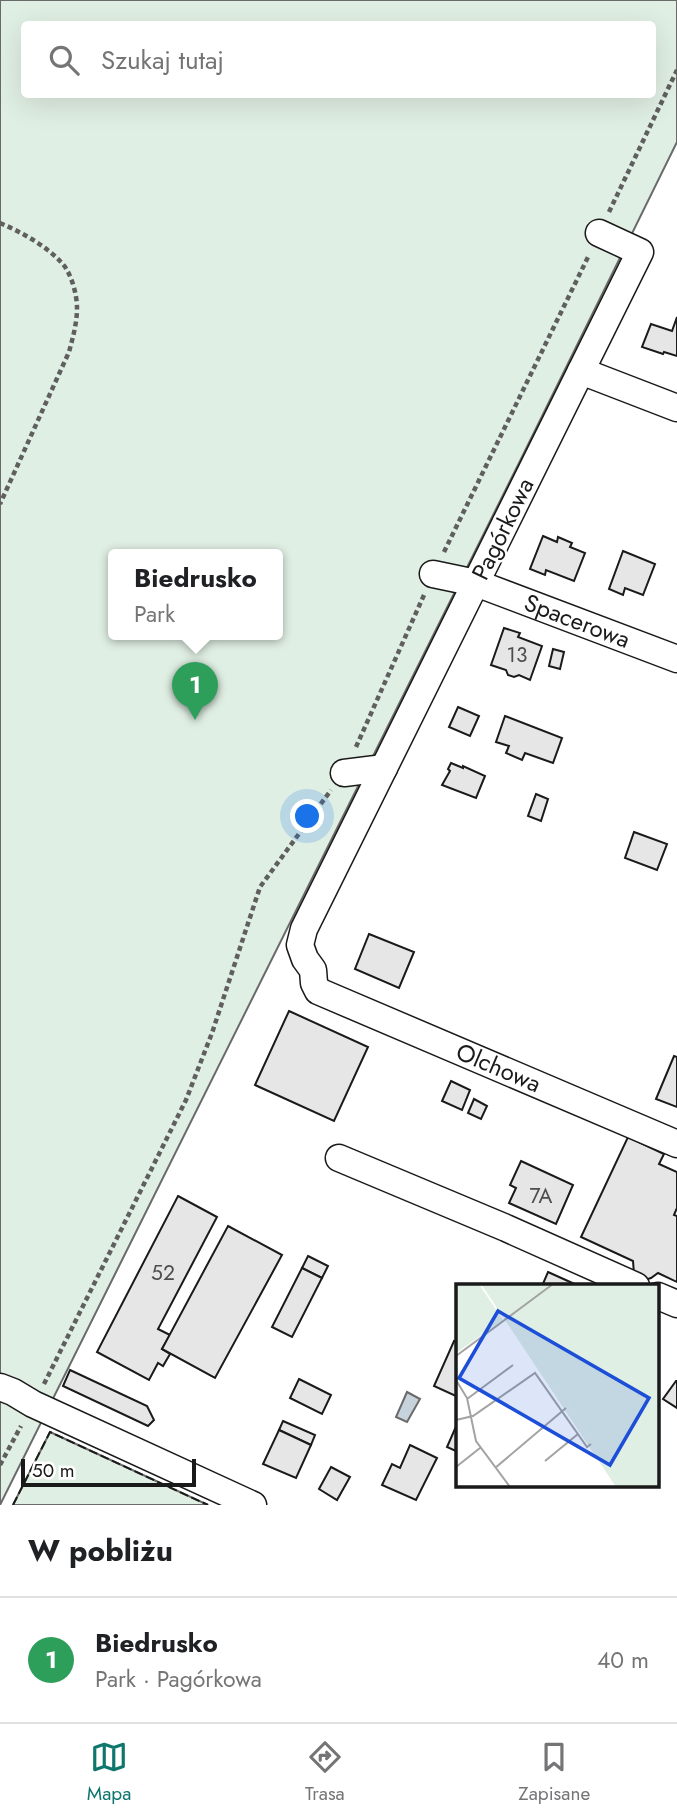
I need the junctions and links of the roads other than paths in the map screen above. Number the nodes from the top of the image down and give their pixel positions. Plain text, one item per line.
1 (599, 233) road end
2 (581, 371) junction
3 (677, 408) edge
4 (433, 574) road end
5 (476, 583) junction
6 (677, 659) edge
7 (384, 768) junction
8 (344, 773) road end
9 (318, 991) joint
10 (677, 1144) edge
11 (339, 1158) dead end
12 (632, 1284) edge
13 (660, 1297) edge
14 (677, 1304) edge
15 (0, 1387) edge
16 (253, 1505) edge

1 - 2 street, Pagórkowa
2 - 3 street
2 - 5 street, Pagórkowa
4 - 5 street, Spacerowa
5 - 6 street, Spacerowa
5 - 7 street, Pagórkowa
7 - 8 street
7 - 9 street, Pagórkowa
9 - 10 street, Olchowa
11 - 12 street
13 - 14 street
15 - 16 street

